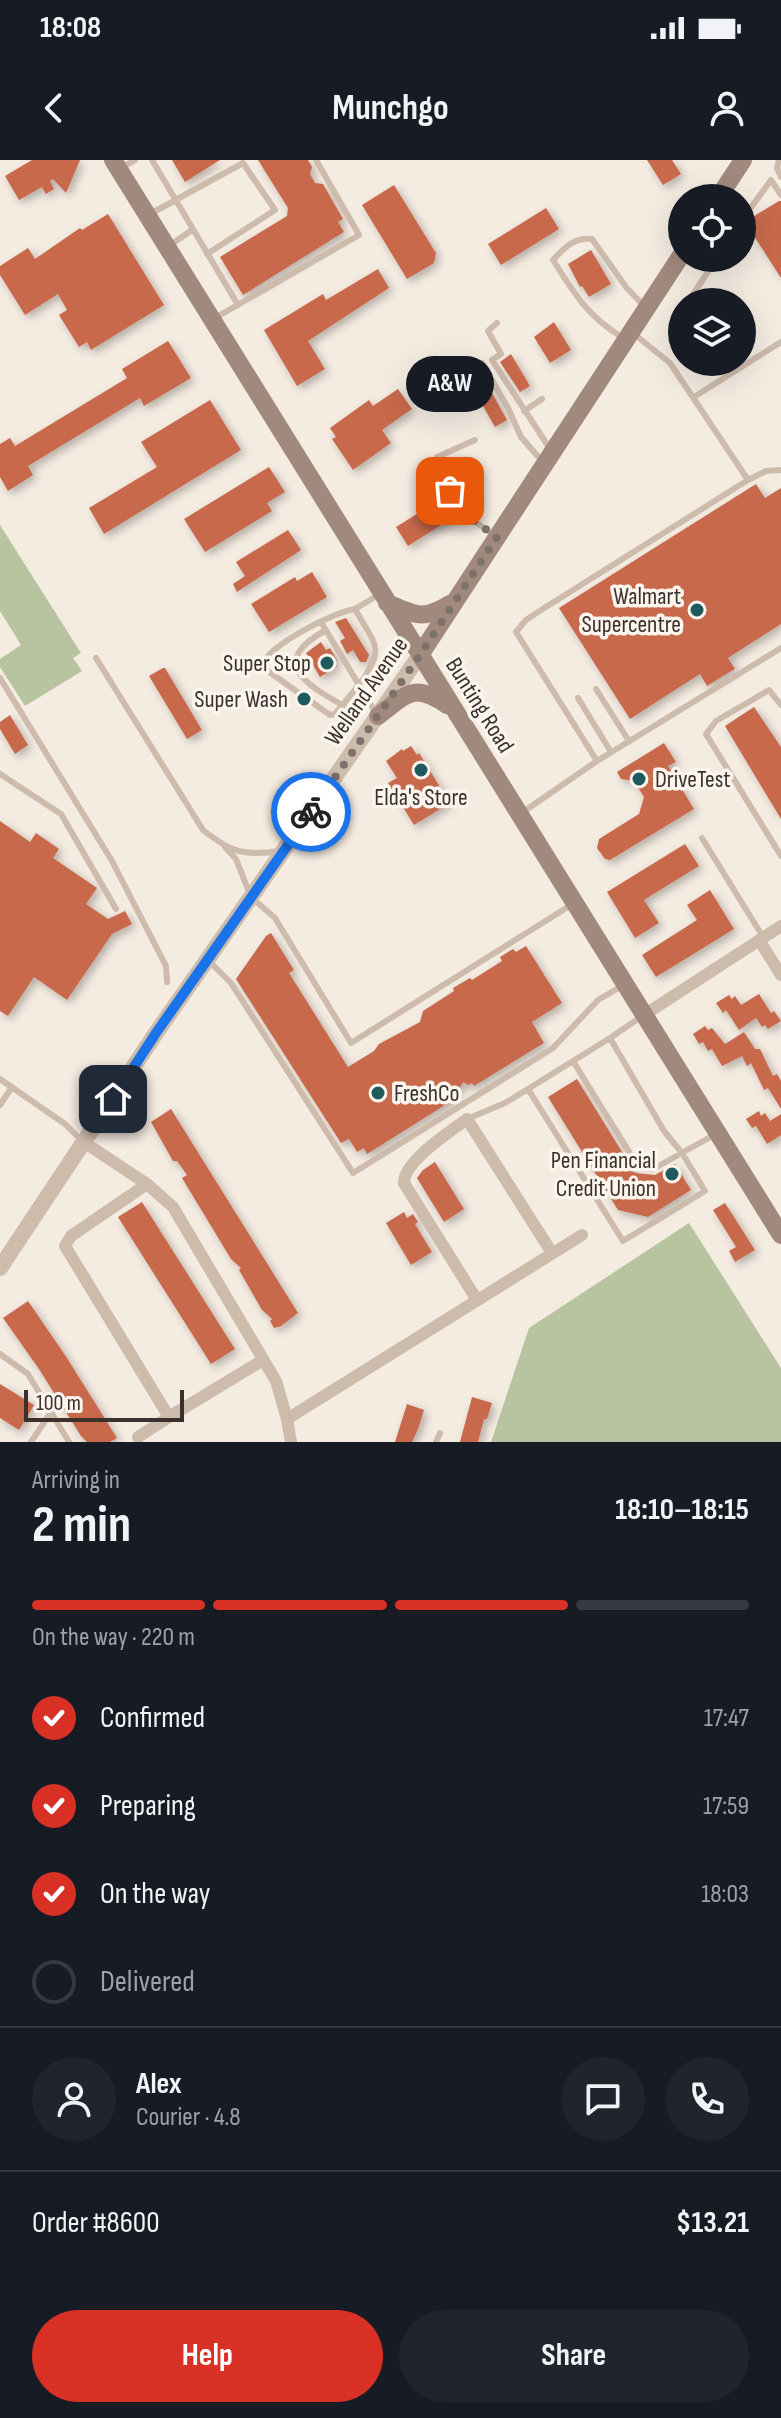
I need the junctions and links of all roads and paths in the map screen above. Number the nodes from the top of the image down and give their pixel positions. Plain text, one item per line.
1 (152, 160) edge
2 (316, 160) edge
3 (743, 160) edge
4 (779, 160) edge
5 (122, 163) edge
6 (780, 175) edge
7 (727, 184) edge
8 (781, 195) edge
9 (176, 201) junction
10 (756, 201) edge
11 (147, 216) junction
12 (192, 230) junction
13 (167, 247) junction
14 (207, 254) junction
15 (670, 272) edge
16 (238, 305) junction
17 (646, 309) junction
18 (212, 320) junction
19 (497, 323) dead end
20 (628, 336) junction
21 (781, 342) edge
22 (482, 363) dead end
23 (694, 397) junction
24 (542, 399) dead end
25 (524, 411) junction
26 (475, 440) dead end
27 (548, 458) junction
28 (781, 470) edge
29 (748, 480) junction
30 (497, 537) junction
31 (384, 598) junction
32 (456, 600) junction
33 (355, 609) junction
34 (321, 622) junction
35 (326, 630) junction
36 (781, 648) edge
37 (420, 655) junction
38 (96, 658) dead end
39 (0, 678) edge
40 (359, 685) junction
41 (596, 689) dead end
42 (578, 698) dead end
43 (781, 705) edge
44 (344, 706) junction
45 (454, 709) junction
46 (378, 716) junction
47 (629, 741) junction
48 (611, 752) junction
49 (597, 761) junction
50 (0, 774) edge
51 (519, 814) junction
52 (702, 838) dead end
53 (225, 847) junction
54 (284, 850) junction
55 (781, 856) edge
56 (251, 897) junction
57 (574, 903) junction
58 (116, 909) dead end
59 (781, 926) edge
60 (761, 938) junction
61 (208, 960) junction
62 (781, 975) edge
63 (167, 982) dead end
64 (625, 984) junction
65 (644, 1015) junction
66 (610, 1038) junction
67 (573, 1061) junction
68 (0, 1079) edge
69 (12, 1087) junction
70 (528, 1089) junction
71 (0, 1105) edge
72 (467, 1119) junction
73 (717, 1133) junction
74 (85, 1143) junction
75 (682, 1153) junction
76 (147, 1184) junction
77 (582, 1235) dead end
78 (781, 1235) edge
79 (552, 1253) junction
80 (0, 1268) edge
81 (477, 1300) junction
82 (0, 1354) edge
83 (263, 1360) junction
84 (51, 1412) junction
85 (169, 1417) junction
86 (287, 1419) junction
87 (440, 1433) dead end
88 (138, 1437) dead end
89 (31, 1442) edge
90 (69, 1442) edge
91 (291, 1442) edge
92 (436, 1442) edge

1 - 9 lane
2 - 16 lane
3 - 7 main road
4 - 6 lane
5 - 11 main road, Bunting Road
8 - 10 lane
9 - 11 lane
9 - 12 lane
9 - 14 lane
11 - 13 main road, Bunting Road
12 - 13 lane
12 - 14 lane
13 - 18 main road, Bunting Road
14 - 16 lane
15 - 17 main road, Welland Avenue
16 - 18 lane
17 - 20 main road, Welland Avenue
17 - 20 lane
18 - 31 main road, Bunting Road
19 - 25 lane
20 - 23 lane
20 - 27 main road, Welland Avenue
21 - 23 lane
22 - 27 lane
23 - 29 lane
24 - 25 lane
25 - 27 lane
26 - 30 lane
27 - 30 main road, Welland Avenue
28 - 29 lane
29 - 49 lane
30 - 32 main road, Welland Avenue
31 - 32 main road
31 - 33 lane
31 - 37 main road, Bunting Road
32 - 37 main road, Welland Avenue
33 - 34 lane
33 - 40 lane
34 - 35 lane
34 - 44 lane
35 - 40 lane
35 - 44 lane
36 - 47 lane
37 - 45 main road, Bunting Road
37 - 46 street, Welland Avenue
38 - 53 lane
39 - 63 lane
40 - 44 lane
40 - 46 lane
41 - 47 lane
42 - 48 lane
43 - 55 lane
45 - 46 main road
45 - 51 main road, Bunting Road
46 - 54 street, Welland Avenue
47 - 48 lane
48 - 49 lane
49 - 51 lane
50 - 58 lane
51 - 57 main road, Bunting Road
52 - 60 lane
53 - 54 lane
53 - 56 lane
54 - 56 street, Welland Avenue
56 - 57 lane
56 - 61 street, Welland Avenue
57 - 64 main road, Bunting Road
59 - 60 street
60 - 62 street
60 - 65 street
61 - 64 lane
61 - 74 street, Welland Avenue
64 - 65 main road, Bunting Road
65 - 66 lane
65 - 73 main road, Bunting Road
66 - 67 lane
66 - 75 lane
67 - 70 lane
67 - 75 lane
68 - 69 lane
69 - 71 lane
69 - 74 lane
70 - 72 lane
70 - 75 lane
72 - 79 street
72 - 81 street
73 - 75 lane
73 - 78 main road, Bunting Road
74 - 76 street
74 - 80 street, Welland Avenue
76 - 83 street
76 - 85 street
77 - 79 street
79 - 81 street
81 - 86 street
82 - 84 lane
83 - 85 street
83 - 86 street
84 - 89 lane
84 - 90 lane
85 - 88 street
86 - 91 street
87 - 92 lane

